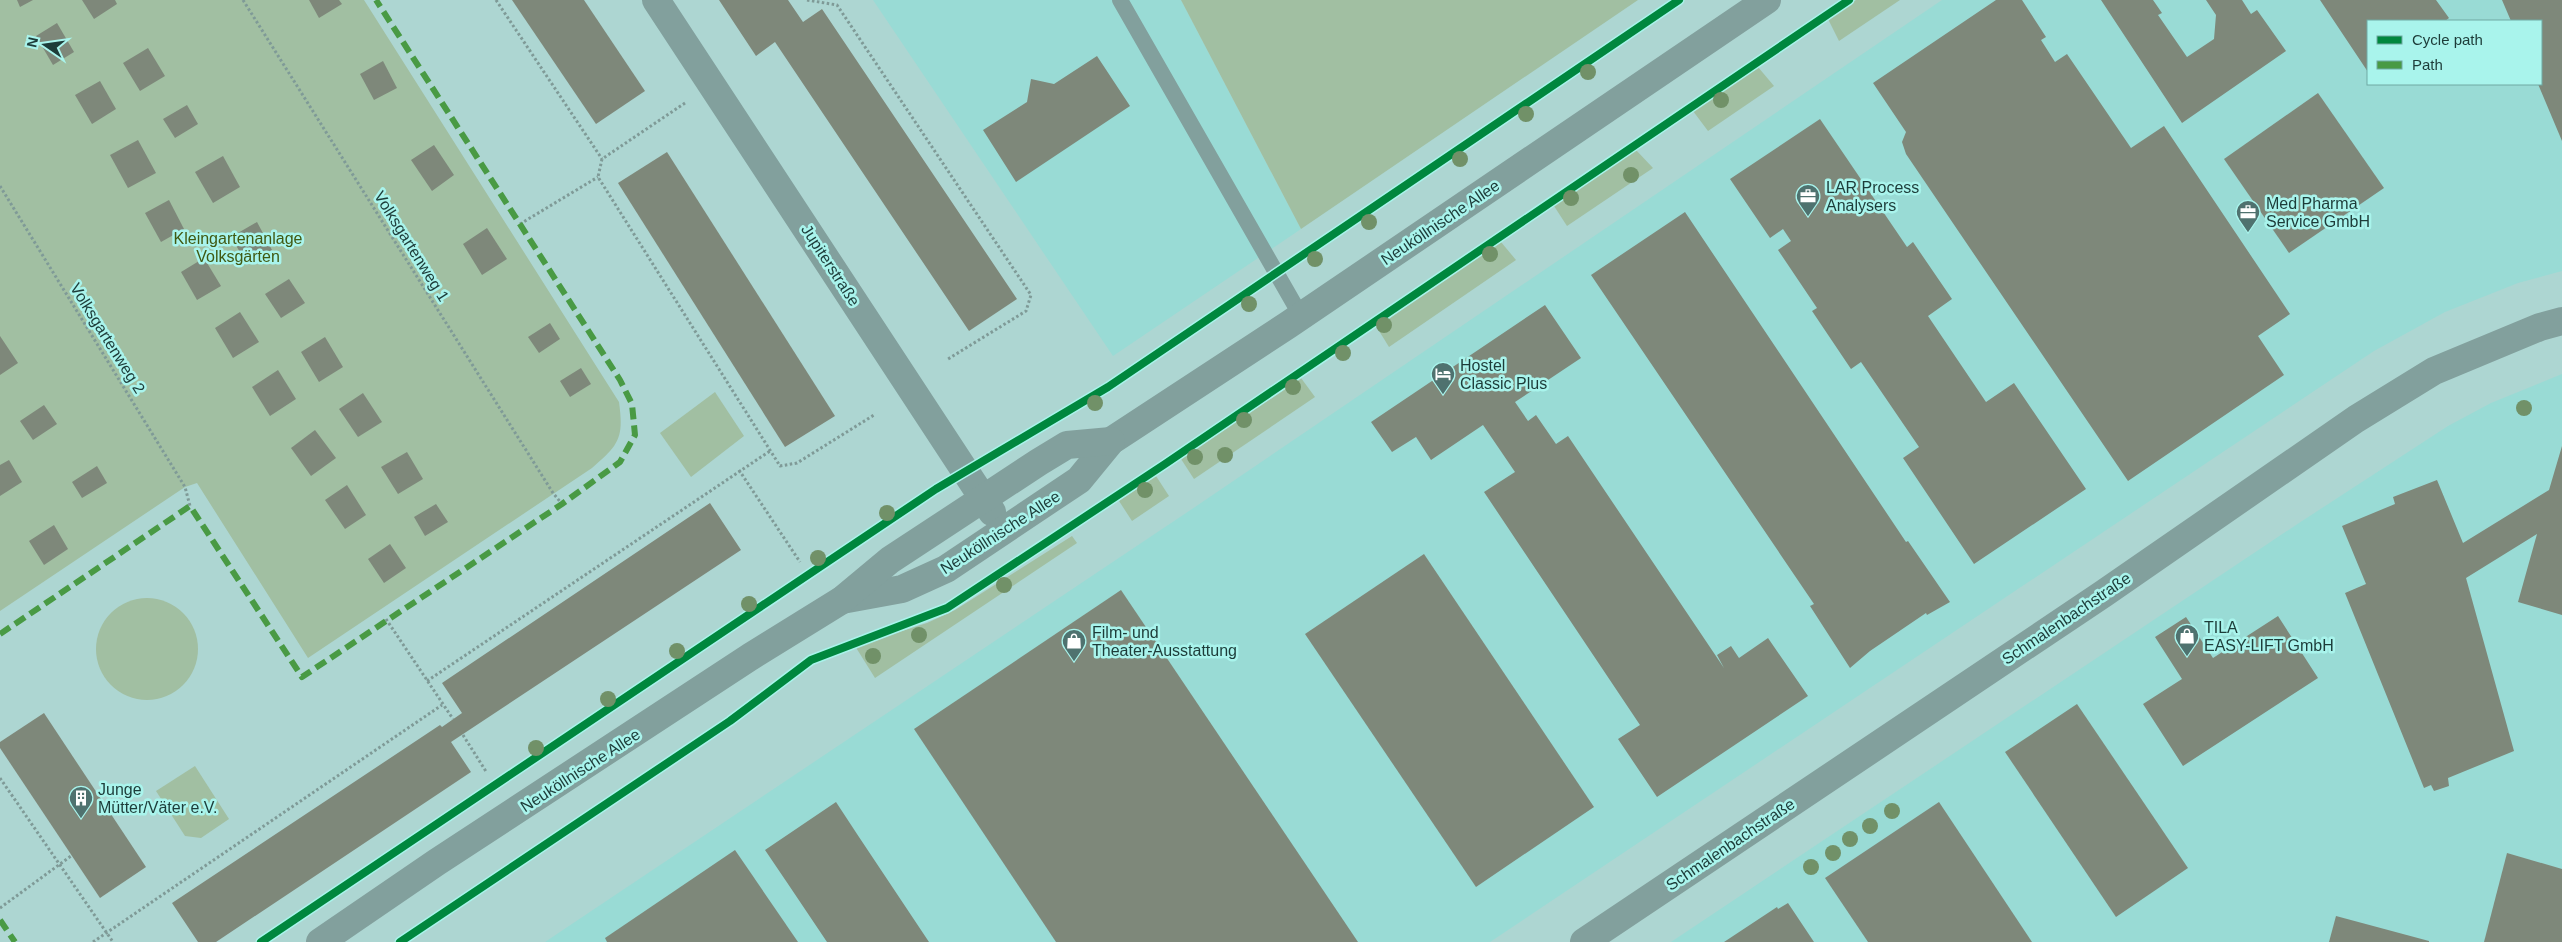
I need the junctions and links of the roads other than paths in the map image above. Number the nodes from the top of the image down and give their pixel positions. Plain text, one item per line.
1 (656, 0) edge
2 (1120, 0) edge
3 (1767, 0) edge
4 (1301, 316) junction
5 (2562, 321) edge
6 (1111, 441) junction
7 (983, 498) junction
8 (1004, 531) junction
9 (842, 600) junction
10 (320, 942) edge
11 (1584, 942) edge

1 - 7 street, Jupiterstraße
2 - 4 lane
3 - 4 street, Neuköllnische Allee
4 - 6 street, Neuköllnische Allee
5 - 11 street, Schmalenbachstraße
6 - 7 street, Neuköllnische Allee
6 - 8 street, Neuköllnische Allee
7 - 8 street, Jupiterstraße
7 - 9 street, Neuköllnische Allee
8 - 9 street, Neuköllnische Allee
9 - 10 street, Neuköllnische Allee

